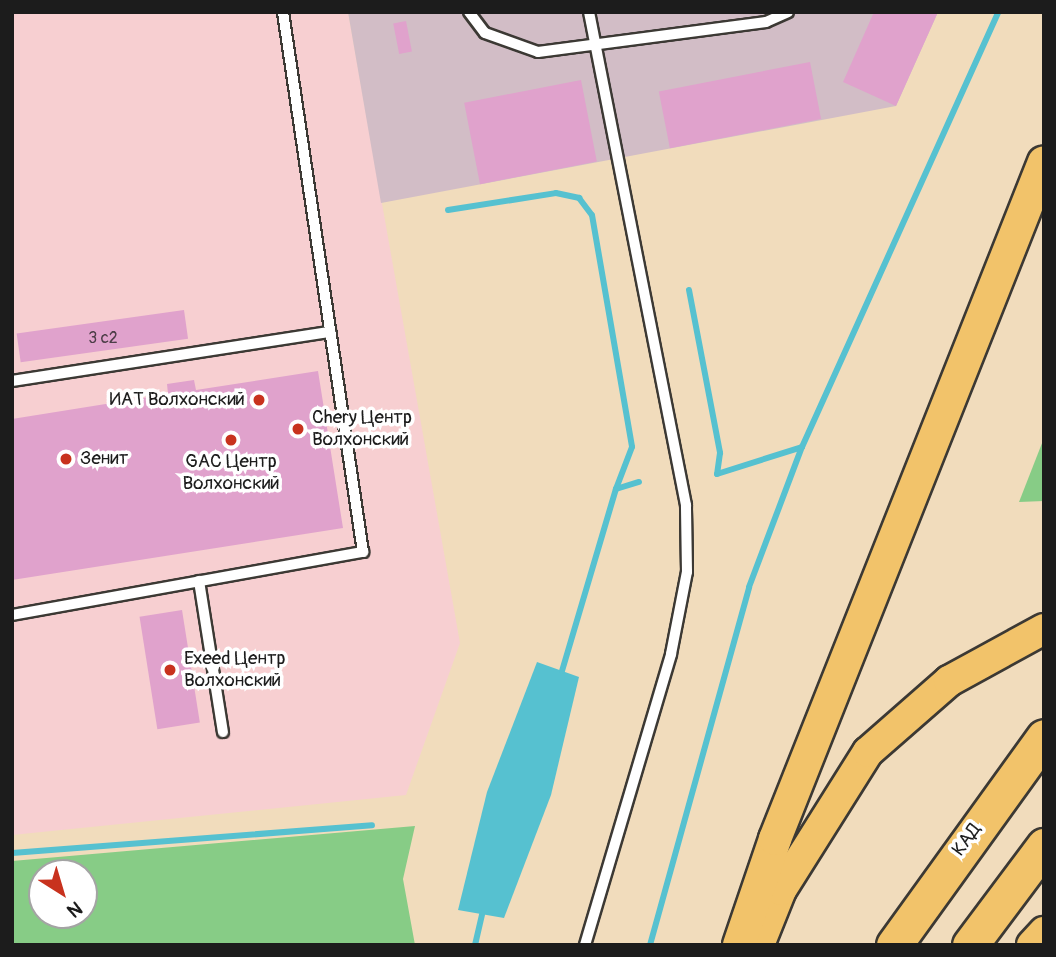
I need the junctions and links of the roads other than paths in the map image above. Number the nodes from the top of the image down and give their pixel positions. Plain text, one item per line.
1 (283, 12) edge
2 (469, 12) edge
3 (589, 12) edge
4 (788, 12) edge
5 (596, 44) junction
6 (1044, 162) edge
7 (330, 332) junction
8 (12, 381) edge
9 (199, 581) junction
10 (12, 615) edge
11 (1044, 629) edge
12 (223, 732) dead end
13 (1044, 737) edge
14 (1044, 846) edge
15 (1044, 932) edge
16 (585, 945) edge
17 (739, 945) edge
18 (758, 945) edge
19 (894, 945) edge
20 (970, 945) edge
21 (1032, 945) edge

1 - 7 lane
2 - 5 lane
3 - 5 lane
4 - 5 lane
5 - 16 lane
6 - 17 highway
7 - 8 lane
7 - 9 lane
9 - 10 lane
9 - 12 lane
11 - 18 main road
13 - 19 highway, КАД
14 - 20 highway
15 - 21 main road

